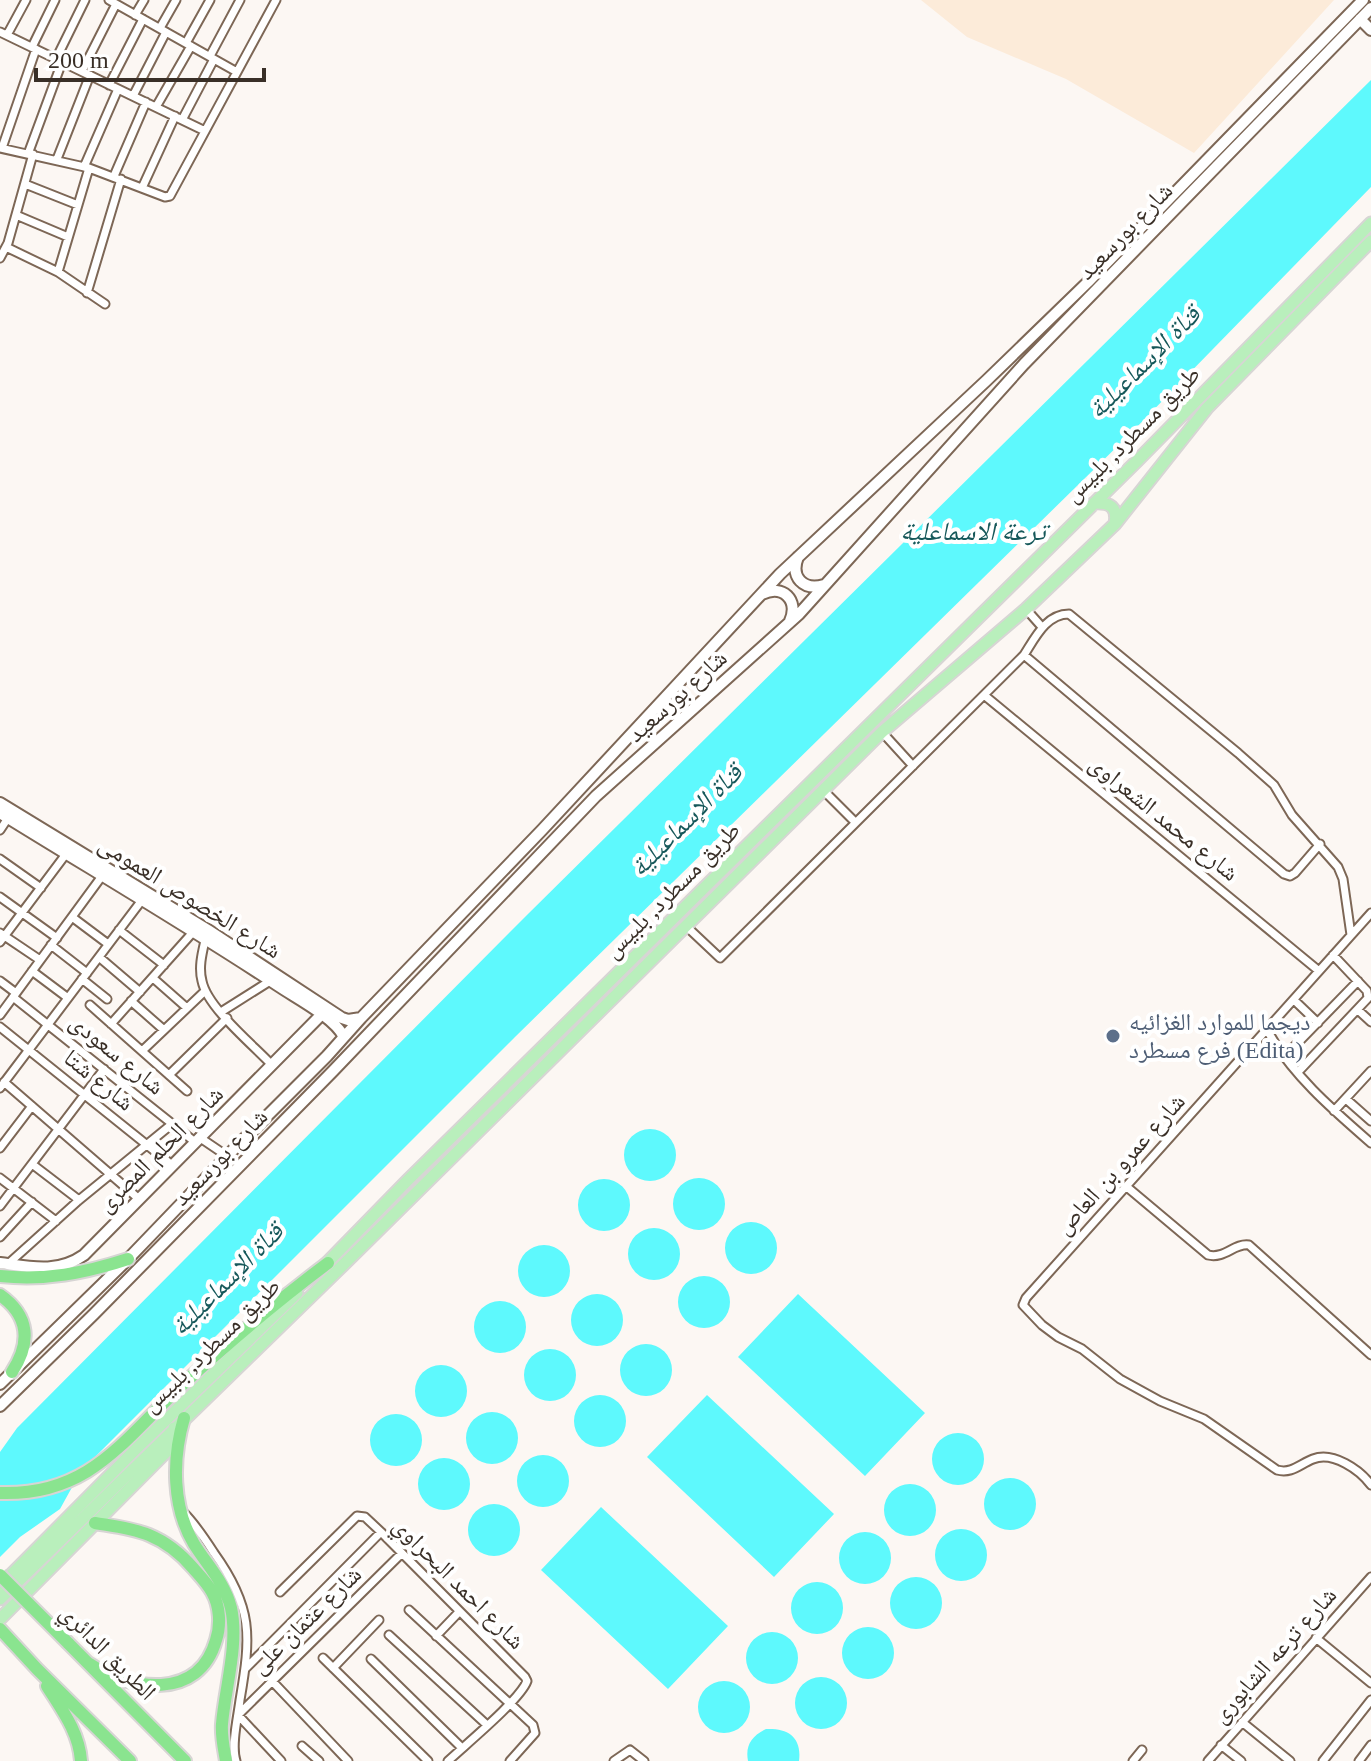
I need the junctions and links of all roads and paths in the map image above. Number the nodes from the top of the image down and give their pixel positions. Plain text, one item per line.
1 (26, 0) edge
2 (55, 0) edge
3 (85, 0) edge
4 (144, 0) edge
5 (176, 0) edge
6 (210, 0) edge
7 (240, 0) edge
8 (276, 0) edge
9 (1363, 0) edge
10 (112, 2) edge
11 (1371, 8) edge
12 (139, 17) junction
13 (1360, 19) junction
14 (163, 30) junction
15 (1371, 30) edge
16 (4, 34) edge
17 (188, 44) junction
18 (34, 48) junction
19 (212, 58) junction
20 (59, 60) junction
21 (82, 71) junction
22 (237, 72) junction
23 (90, 75) junction
24 (109, 85) junction
25 (118, 89) junction
26 (133, 96) junction
27 (146, 102) junction
28 (156, 107) junction
29 (179, 118) junction
30 (205, 131) junction
31 (1, 148) edge
32 (31, 154) junction
33 (57, 159) junction
34 (87, 167) junction
35 (118, 178) junction
36 (25, 184) junction
37 (142, 188) junction
38 (78, 205) junction
39 (16, 215) junction
40 (1371, 223) edge
41 (68, 237) junction
42 (1371, 241) edge
43 (5, 244) edge
44 (0, 258) edge
45 (58, 272) junction
46 (87, 293) junction
47 (105, 304) dead end
48 (1094, 503) junction
49 (1115, 524) junction
50 (799, 555) junction
51 (827, 583) junction
52 (762, 594) junction
53 (1026, 609) junction
54 (789, 623) junction
55 (1042, 627) junction
56 (1024, 655) junction
57 (984, 695) junction
58 (882, 732) junction
59 (913, 766) junction
60 (824, 791) junction
61 (0, 803) edge
62 (4, 816) edge
63 (855, 822) junction
64 (0, 830) edge
65 (1320, 844) junction
66 (66, 854) junction
67 (0, 859) edge
68 (102, 876) junction
69 (41, 888) junction
70 (0, 897) edge
71 (142, 900) junction
72 (22, 913) junction
73 (1371, 913) edge
74 (72, 917) junction
75 (686, 926) junction
76 (119, 930) junction
77 (194, 931) junction
78 (207, 934) junction
79 (1351, 935) junction
80 (1, 937) edge
81 (54, 941) junction
82 (108, 944) junction
83 (1333, 955) junction
84 (99, 957) junction
85 (40, 960) junction
86 (164, 965) junction
87 (32, 971) junction
88 (1319, 971) junction
89 (85, 976) junction
90 (153, 978) junction
91 (0, 981) edge
92 (270, 981) junction
93 (1358, 981) junction
94 (205, 991) junction
95 (140, 992) junction
96 (15, 995) junction
97 (68, 998) junction
98 (107, 999) dead end
99 (1294, 1000) junction
100 (131, 1001) junction
101 (90, 1005) dead end
102 (187, 1008) junction
103 (1358, 1010) junction
104 (0, 1015) edge
105 (224, 1015) junction
106 (321, 1015) junction
107 (361, 1018) junction
108 (1371, 1022) edge
109 (1318, 1023) junction
110 (111, 1024) junction
111 (48, 1025) junction
112 (0, 1027) edge
113 (164, 1030) junction
114 (1267, 1030) junction
115 (344, 1037) junction
116 (29, 1050) junction
117 (142, 1051) junction
118 (1284, 1057) junction
119 (271, 1064) junction
120 (104, 1069) junction
121 (1298, 1072) junction
122 (169, 1075) junction
123 (1369, 1076) edge
124 (2, 1085) edge
125 (187, 1091) dead end
126 (85, 1095) junction
127 (1346, 1099) junction
128 (32, 1106) junction
129 (167, 1106) dead end
130 (1334, 1111) junction
131 (159, 1113) junction
132 (1371, 1121) edge
133 (172, 1124) junction
134 (58, 1129) junction
135 (197, 1140) junction
136 (1371, 1143) edge
137 (147, 1144) junction
138 (0, 1148) edge
139 (227, 1156) junction
140 (32, 1164) junction
141 (172, 1165) junction
142 (111, 1174) junction
143 (0, 1178) edge
144 (1127, 1187) junction
145 (14, 1188) junction
146 (139, 1199) junction
147 (79, 1200) junction
148 (32, 1202) junction
149 (0, 1206) edge
150 (56, 1221) junction
151 (0, 1237) edge
152 (128, 1259) junction
153 (4, 1263) edge
154 (328, 1263) junction
155 (0, 1276) edge
156 (0, 1295) edge
157 (1371, 1355) edge
158 (12, 1372) junction
159 (0, 1384) edge
160 (0, 1406) edge
161 (179, 1423) junction
162 (1371, 1485) edge
163 (0, 1493) edge
164 (180, 1508) junction
165 (95, 1523) junction
166 (381, 1532) junction
167 (401, 1554) junction
168 (0, 1575) edge
169 (1371, 1577) edge
170 (0, 1586) edge
171 (280, 1592) dead end
172 (0, 1599) edge
173 (409, 1610) dead end
174 (459, 1612) junction
175 (0, 1619) edge
176 (379, 1620) dead end
177 (0, 1629) edge
178 (389, 1635) dead end
179 (436, 1636) junction
180 (1316, 1638) junction
181 (323, 1658) dead end
182 (371, 1659) dead end
183 (88, 1663) junction
184 (246, 1668) junction
185 (333, 1668) junction
186 (37, 1669) junction
187 (272, 1681) junction
188 (1371, 1683) edge
189 (1371, 1700) edge
190 (509, 1704) junction
191 (238, 1715) junction
192 (1242, 1722) junction
193 (487, 1725) junction
194 (1221, 1745) junction
195 (1371, 1745) edge
196 (302, 1746) dead end
197 (462, 1748) junction
198 (1142, 1750) dead end
199 (641, 1760) edge
200 (81, 1761) edge
201 (130, 1761) edge
202 (185, 1761) edge
203 (226, 1761) edge
204 (236, 1761) edge
205 (281, 1761) edge
206 (319, 1761) edge
207 (348, 1761) edge
208 (428, 1761) edge
209 (448, 1761) edge
210 (510, 1761) edge
211 (614, 1761) edge
212 (1133, 1761) edge
213 (1208, 1761) edge
214 (1241, 1761) edge
215 (1290, 1761) edge
216 (1323, 1761) edge
217 (1359, 1761) edge

1 - 16 street
2 - 18 street
3 - 20 street
4 - 12 street
5 - 14 street
6 - 17 street
7 - 19 street
8 - 22 street
9 - 50 main road, شارع بورسعيد
10 - 12 street
10 - 21 street
11 - 13 main road, شارع بورسعيد
12 - 14 street
12 - 24 street
13 - 15 main road
13 - 51 main road, شارع بورسعيد
14 - 17 street
14 - 26 street
16 - 18 street
17 - 19 street
17 - 28 street
18 - 20 street
18 - 31 street
19 - 22 street
19 - 29 street
20 - 21 street
20 - 32 street
21 - 23 street
22 - 30 street
23 - 24 street
23 - 33 street
24 - 25 street
25 - 26 street
25 - 34 street
26 - 27 street
27 - 28 street
27 - 35 street
28 - 29 street
29 - 30 street
29 - 37 street
30 - 37 street
31 - 32 street
32 - 33 street
32 - 36 street
33 - 34 street
34 - 35 street
34 - 38 street
35 - 37 street
35 - 46 street
36 - 38 street
36 - 39 street
38 - 41 street
39 - 41 street
39 - 43 street
40 - 48 main road, طريق مسطرد, بلبيس
41 - 45 street
42 - 49 main road, طريق مسطرد, بلبيس
43 - 44 street
43 - 45 street
45 - 46 street
46 - 47 street
48 - 49 main road
48 - 154 main road, طريق مسطرد, بلبيس
49 - 53 main road, طريق مسطرد, بلبيس
50 - 51 main road
50 - 52 main road, شارع بورسعيد
51 - 54 main road, شارع بورسعيد
52 - 54 main road
52 - 107 main road, شارع بورسعيد
53 - 55 street
53 - 58 main road, طريق مسطرد, بلبيس
54 - 160 main road, شارع بورسعيد
55 - 56 street
55 - 65 street
56 - 57 street
56 - 65 street
57 - 59 street
57 - 88 street, شارع محمد الشعراوى
58 - 59 street
58 - 60 main road, طريق مسطرد, بلبيس
59 - 63 street
60 - 63 street
60 - 75 main road, طريق مسطرد, بلبيس
61 - 78 main road, شارع الخصوص العمومى
62 - 64 street
62 - 66 main road, شارع الخصوص العمومى
63 - 75 street
65 - 79 street
66 - 68 main road, شارع الخصوص العمومى
66 - 69 street
67 - 69 street
68 - 71 main road, شارع الخصوص العمومى
68 - 74 street
69 - 72 street
70 - 72 street
71 - 76 street
71 - 77 main road, شارع الخصوص العمومى
72 - 80 street
72 - 81 street
73 - 79 street, شارع عمرو بن العاص
74 - 81 street
74 - 82 street
75 - 161 main road, طريق مسطرد, بلبيس
76 - 82 street
76 - 86 street
77 - 78 main road, شارع الخصوص العمومى
77 - 86 street
78 - 92 main road, شارع الخصوص العمومى
78 - 94 street
78 - 107 main road, شارع الخصوص العمومى
79 - 83 street, شارع عمرو بن العاص
80 - 85 street
81 - 85 street
81 - 89 street
82 - 84 street
83 - 88 street, شارع عمرو بن العاص
83 - 93 street
84 - 89 street
84 - 95 street
85 - 87 street
86 - 90 street
87 - 96 street
87 - 97 street
88 - 99 street, شارع عمرو بن العاص
89 - 97 street
89 - 98 street
90 - 95 street
90 - 102 street
91 - 96 street, شارع سعودى
92 - 105 street
92 - 106 main road, شارع الخصوص العمومى
93 - 103 street
93 - 109 street
94 - 102 street
94 - 105 street
95 - 100 street
96 - 104 street
96 - 111 street, شارع سعودى
97 - 111 street
99 - 109 street
99 - 114 street, شارع عمرو بن العاص
100 - 110 street
100 - 113 street
101 - 110 street
102 - 113 street
103 - 108 street
103 - 121 street
105 - 119 street
105 - 122 street
106 - 115 main road, شارع الخصوص العمومى
106 - 119 main road, شارع الحلم المصرى
107 - 115 main road, شارع بورسعيد
109 - 118 street
110 - 117 street
111 - 116 street
111 - 120 street, شارع سعودى
112 - 116 street, شارع شتا
113 - 117 street
114 - 118 street
114 - 144 street, شارع عمرو بن العاص
115 - 139 main road, شارع بورسعيد
116 - 124 street
116 - 126 street, شارع شتا
117 - 122 street
118 - 121 street
119 - 135 main road, شارع الحلم المصرى
120 - 126 street
120 - 131 street, شارع سعودى
121 - 130 street
122 - 125 street
123 - 127 street
124 - 128 street
126 - 134 street
126 - 137 street, شارع شتا
127 - 130 street
127 - 132 street
128 - 134 street
128 - 138 street
129 - 131 street
130 - 136 street
131 - 133 street, شارع سعودى
133 - 135 street, شارع سعودى
133 - 137 street
134 - 140 street
134 - 142 street
135 - 139 street, شارع سعودى
135 - 141 main road, شارع الحلم المصرى
137 - 141 street, شارع شتا
137 - 142 street
139 - 152 main road, شارع بورسعيد
140 - 145 street
140 - 147 street
141 - 146 main road, شارع الحلم المصرى
142 - 146 street
142 - 147 street
143 - 145 street
144 - 157 street
144 - 162 street, شارع عمرو بن العاص
145 - 148 street
145 - 149 street
146 - 153 main road, شارع الحلم المصرى
147 - 150 street
148 - 150 street
148 - 151 street
150 - 153 street
152 - 155 highway
152 - 158 main road, شارع بورسعيد
154 - 163 highway
154 - 170 main road, طريق مسطرد, بلبيس
156 - 158 highway
158 - 159 main road, شارع بورسعيد
161 - 164 highway
161 - 165 main road
161 - 172 main road, طريق مسطرد, بلبيس
164 - 184 street
164 - 203 highway
165 - 175 main road
165 - 183 highway
166 - 167 street, شارع احمد البحراوي
166 - 171 street, شارع احمد البحراوي
166 - 184 street
167 - 174 street, شارع احمد البحراوي
167 - 187 street, شارع عثمان على
168 - 183 highway, الطريق الدائري, bridge
169 - 180 street, شارع ترعه الشابورى
173 - 179 street
174 - 179 street
174 - 190 street, شارع احمد البحراوي
176 - 185 street
177 - 186 highway
178 - 193 street
179 - 190 street
180 - 188 street
180 - 192 street, شارع ترعه الشابورى
181 - 185 street
182 - 197 street
183 - 202 highway, الطريق الدائري
184 - 191 street
185 - 208 street
186 - 200 highway
186 - 201 highway
187 - 191 street, شارع عثمان على
187 - 207 street
189 - 216 street
190 - 193 street
190 - 210 street
191 - 204 street
191 - 205 street
192 - 194 street, شارع ترعه الشابورى
192 - 215 street
193 - 197 street
194 - 213 street, شارع ترعه الشابورى
194 - 214 street
195 - 217 street
196 - 206 street
197 - 209 street
198 - 212 street
199 - 211 street

